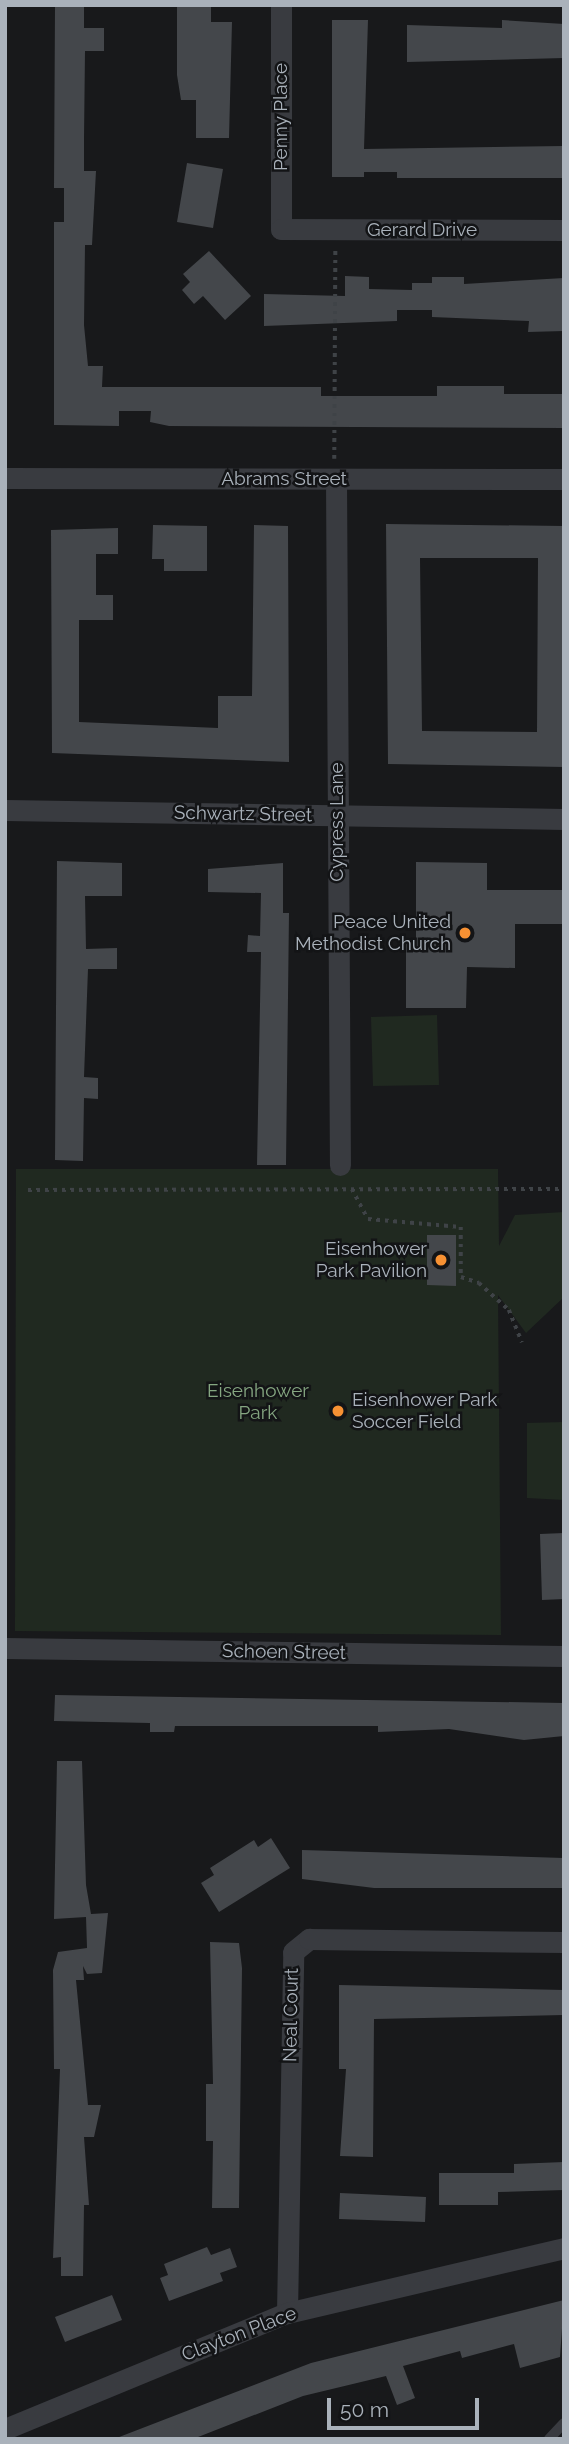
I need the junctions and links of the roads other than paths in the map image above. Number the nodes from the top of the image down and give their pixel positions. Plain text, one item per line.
1 (281, 5) edge
2 (281, 229) joint
3 (564, 230) edge
4 (5, 478) edge
5 (336, 479) junction
6 (564, 479) edge
7 (5, 810) edge
8 (337, 815) junction
9 (564, 819) edge
10 (340, 1165) road end
11 (5, 1648) edge
12 (564, 1656) edge
13 (564, 1942) edge
14 (564, 2248) edge
15 (287, 2312) junction
16 (564, 2423) edge
17 (5, 2429) edge
18 (549, 2439) edge

1 - 2 street, Penny Place
2 - 3 street, Gerard Drive
4 - 5 street, Abrams Street
5 - 6 street, Abrams Street
5 - 8 street, Cypress Lane
7 - 8 street, Schwartz Street
8 - 9 street, Schwartz Street
8 - 10 street, Cypress Lane
11 - 12 street, Schoen Street
13 - 15 street, Neal Court
14 - 15 street, Clayton Place
15 - 17 street, Clayton Place
16 - 18 lane

